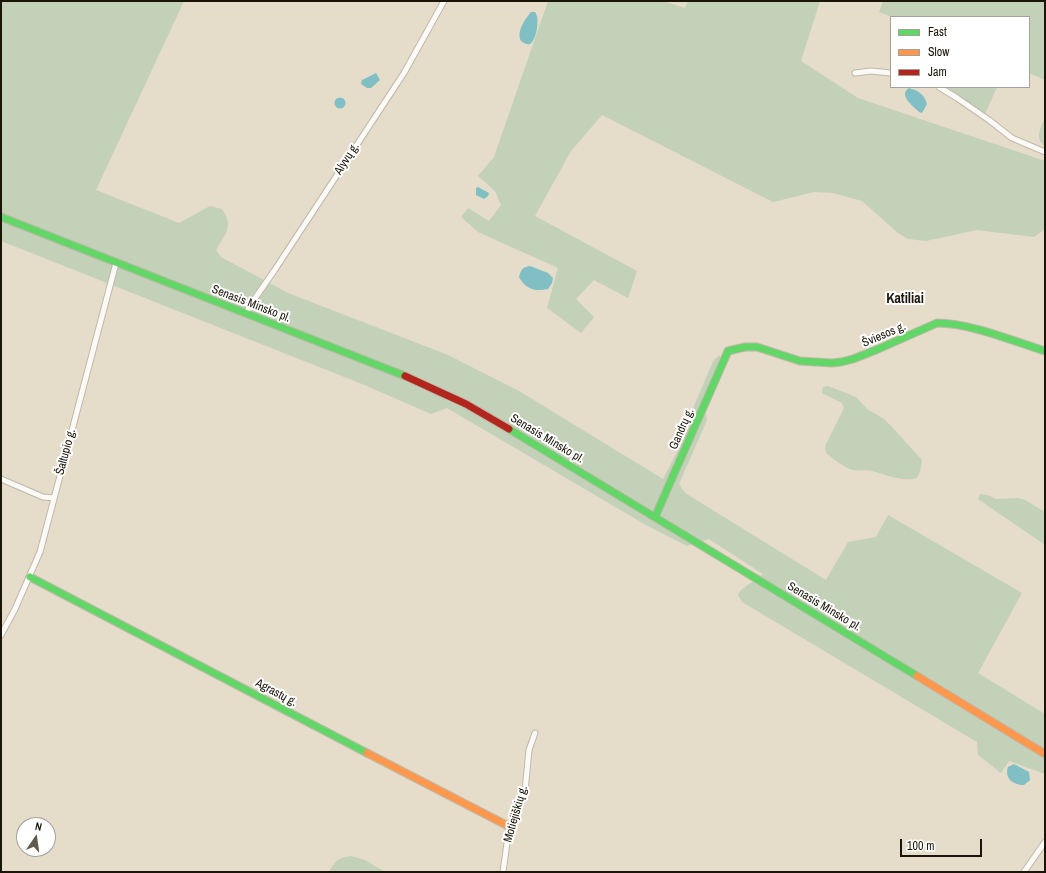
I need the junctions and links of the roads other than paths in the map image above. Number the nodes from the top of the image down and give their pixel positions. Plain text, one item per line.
1 (444, 1) edge
2 (890, 72) edge
3 (855, 73) dead end
4 (941, 88) edge
5 (1045, 152) edge
6 (1, 217) edge
7 (116, 263) junction
8 (246, 314) junction
9 (728, 351) joint
10 (1045, 351) edge
11 (1, 479) edge
12 (54, 498) junction
13 (655, 517) junction
14 (30, 577) junction
15 (1, 635) edge
16 (535, 733) dead end
17 (1045, 754) edge
18 (512, 828) junction
19 (1045, 842) edge
20 (503, 872) edge
21 (1024, 872) edge

1 - 8 street, Alyvų g.
2 - 3 street
4 - 5 street
6 - 7 main road, Senasis Minsko pl.
7 - 8 main road, Senasis Minsko pl.
7 - 12 street, Šaltupio g.
8 - 13 main road, Senasis Minsko pl.
9 - 10 main road, Šviesos g.
9 - 13 main road, Gandrų g.
11 - 12 street
12 - 14 street, Šaltupio g.
13 - 17 main road, Senasis Minsko pl.
14 - 15 street, Šaltupio g.
14 - 18 main road, Agrastų g.
16 - 18 street, Motiejiškių g.
18 - 20 street, Motiejiškių g.
19 - 21 street

